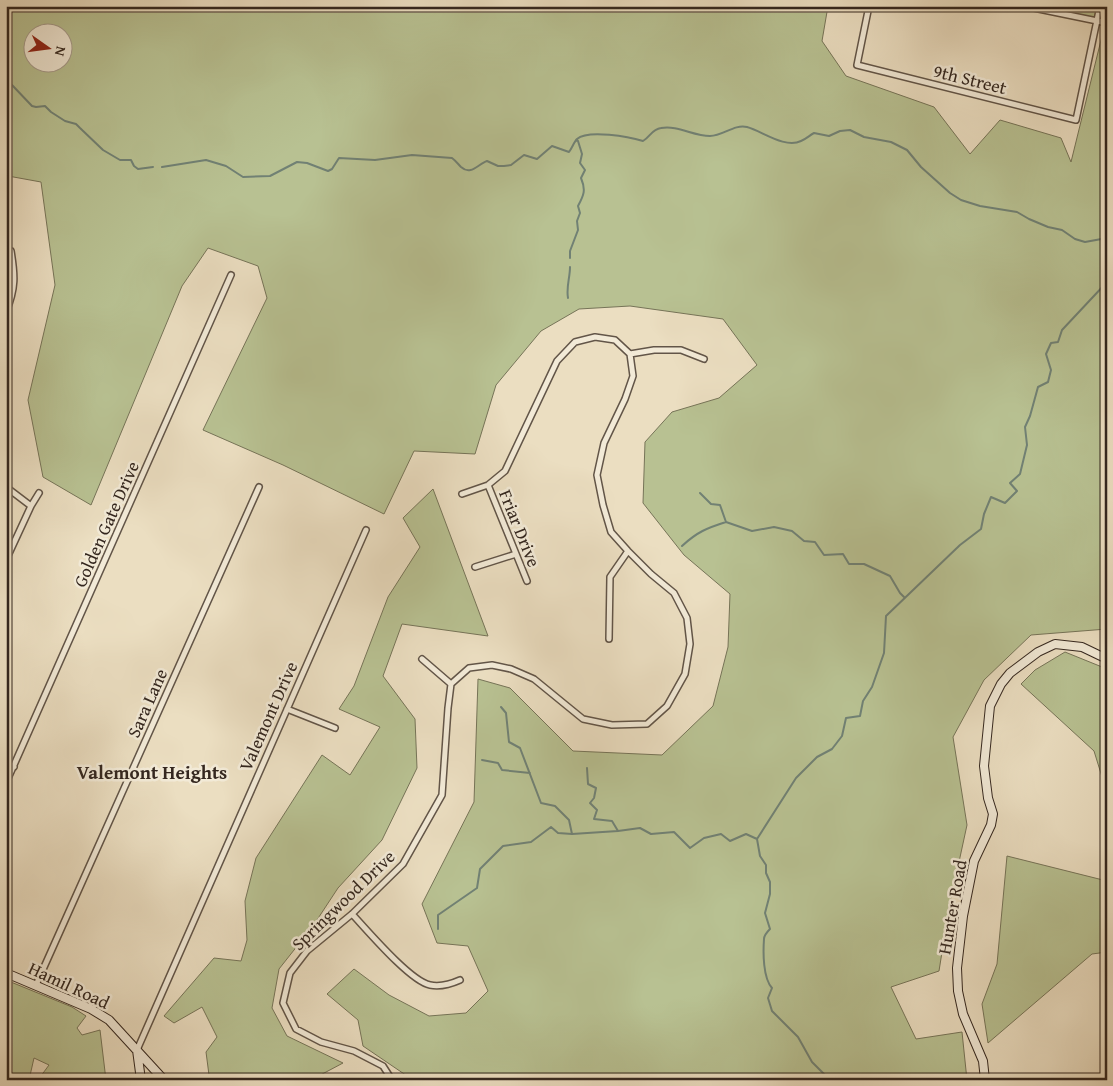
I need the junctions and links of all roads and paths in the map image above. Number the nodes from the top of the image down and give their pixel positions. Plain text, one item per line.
1 (869, 6) edge
2 (1024, 6) edge
3 (1100, 6) edge
4 (1096, 21) junction
5 (1107, 24) edge
6 (11, 250) dead end
7 (231, 275) dead end
8 (6, 312) edge
9 (630, 354) junction
10 (704, 359) dead end
11 (488, 485) junction
12 (6, 487) edge
13 (259, 487) dead end
14 (39, 493) dead end
15 (462, 494) dead end
16 (31, 506) junction
17 (366, 530) dead end
18 (628, 551) junction
19 (516, 554) junction
20 (6, 560) edge
21 (475, 567) dead end
22 (527, 580) dead end
23 (609, 639) dead end
24 (1107, 658) edge
25 (422, 659) dead end
26 (451, 684) junction
27 (287, 709) junction
28 (335, 728) dead end
29 (6, 763) edge
30 (14, 767) junction
31 (6, 783) edge
32 (352, 914) junction
33 (6, 972) edge
34 (460, 980) dead end
35 (36, 985) junction
36 (137, 1050) junction
37 (141, 1080) edge
38 (164, 1080) edge
39 (392, 1080) edge
40 (985, 1080) edge

1 - 4 street, 9th Street
2 - 4 street
3 - 4 street
4 - 5 street
6 - 8 street
7 - 30 street, Golden Gate Drive
9 - 10 street
9 - 11 street
9 - 18 street
11 - 15 street
11 - 19 street, Friar Drive
12 - 16 street
13 - 35 street, Sara Lane
14 - 16 street
16 - 20 street
17 - 27 street, Valemont Drive
18 - 23 street
18 - 26 street
19 - 21 street
19 - 22 street, Friar Drive
24 - 40 street, Hunter Road
25 - 26 street
26 - 32 street, Springwood Drive
27 - 28 street
27 - 36 street, Valemont Drive
29 - 30 street
30 - 31 street, Golden Gate Drive
32 - 34 street
32 - 39 street, Springwood Drive
33 - 35 street, Hamil Road
35 - 36 street, Hamil Road
36 - 37 street
36 - 38 street, Hamil Road

